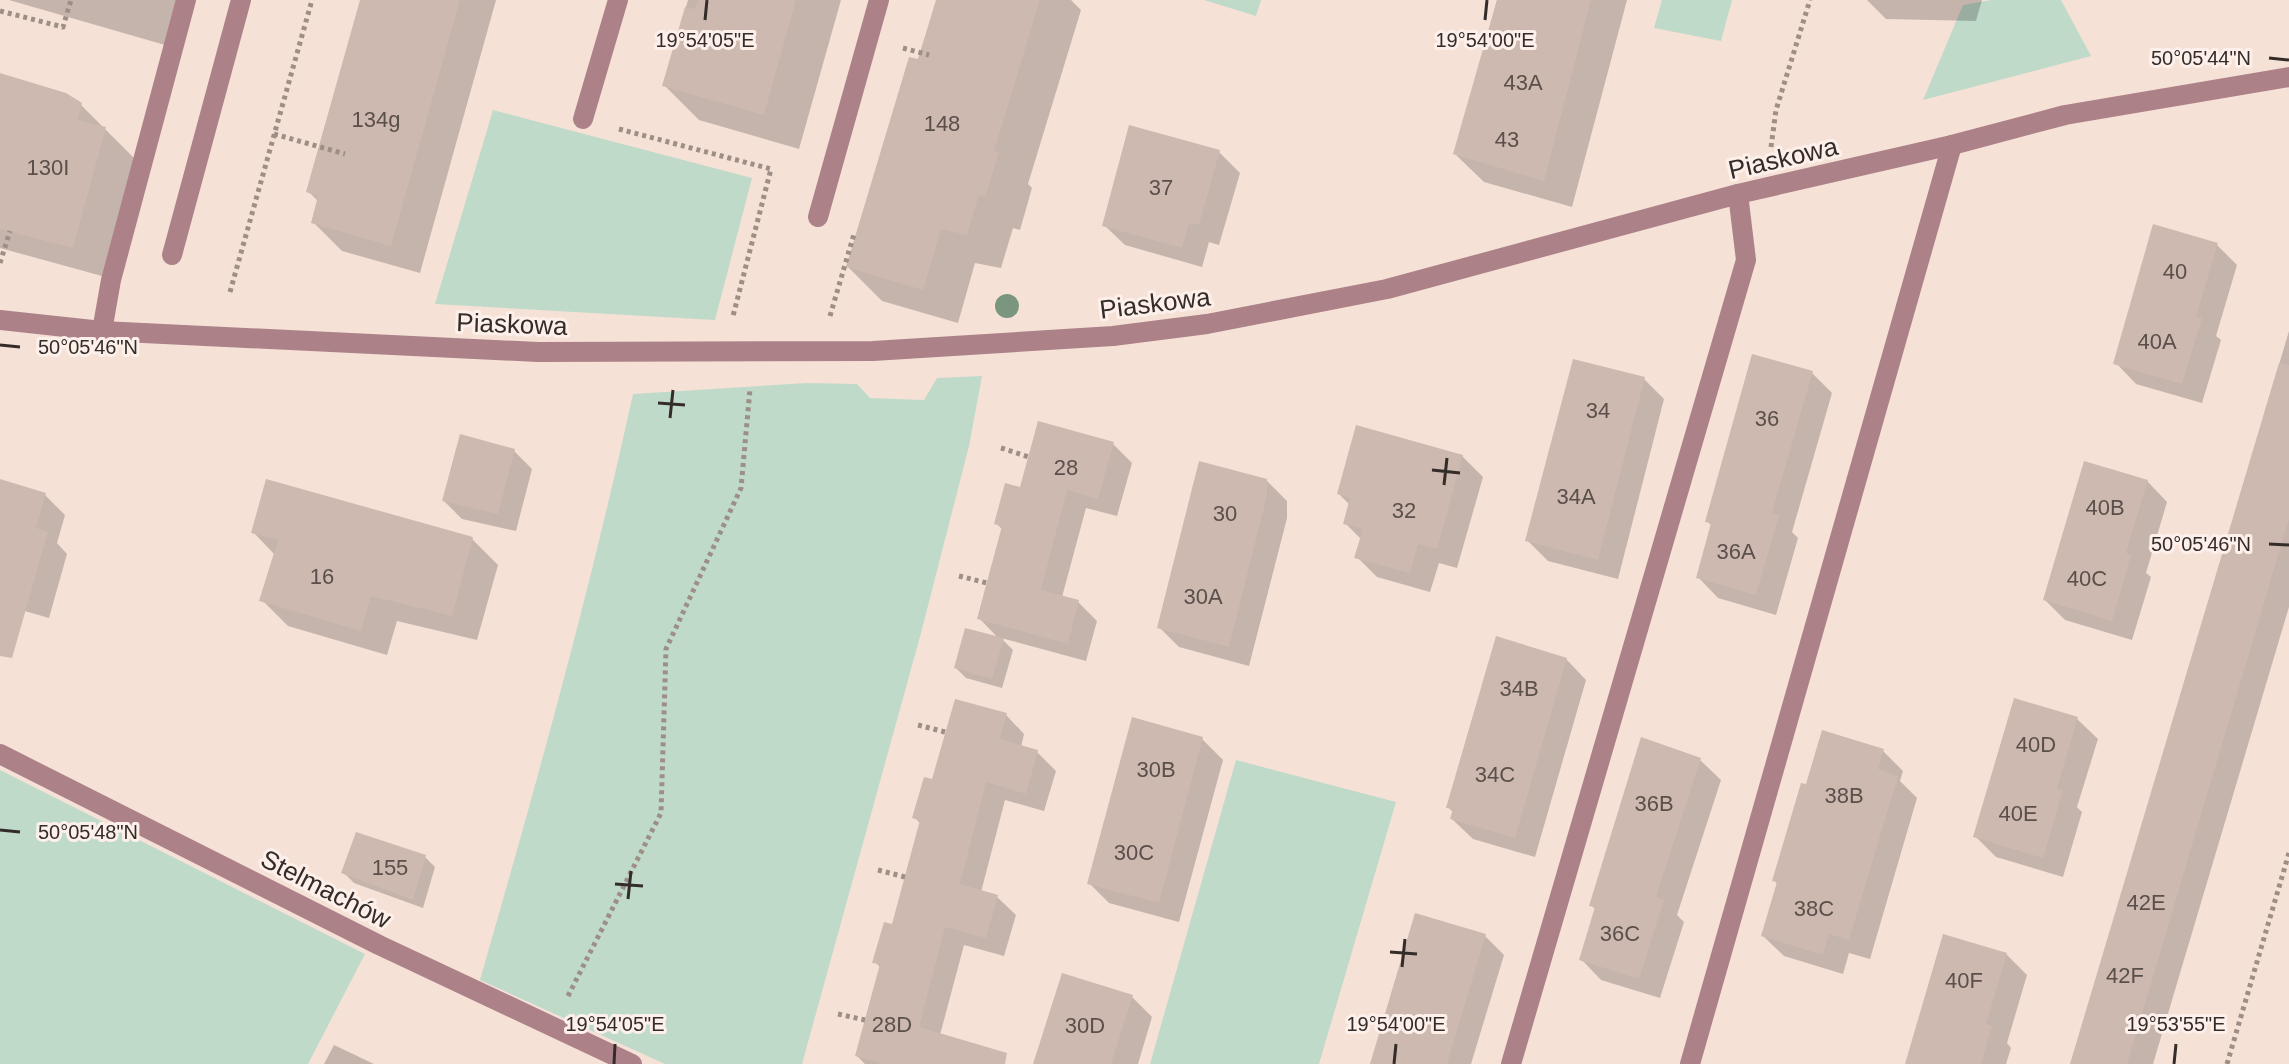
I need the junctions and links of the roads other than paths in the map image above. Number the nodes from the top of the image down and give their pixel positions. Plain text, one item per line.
1 (186, 0) edge
2 (241, 0) edge
3 (618, 0) edge
4 (879, 0) edge
5 (2289, 77) edge
6 (583, 119) road end
7 (1952, 145) junction
8 (1738, 194) junction
9 (818, 217) dead end
10 (172, 255) dead end
11 (0, 320) edge
12 (102, 331) junction
13 (0, 754) edge
14 (632, 1064) edge
15 (1511, 1064) edge
16 (1690, 1064) edge

1 - 12 street
2 - 10 street
3 - 6 street
4 - 9 street
5 - 7 street, Piaskowa
7 - 8 street, Piaskowa
7 - 16 street
8 - 12 street, Piaskowa
8 - 15 street
11 - 12 street, Piaskowa
13 - 14 street, Stelmachów

